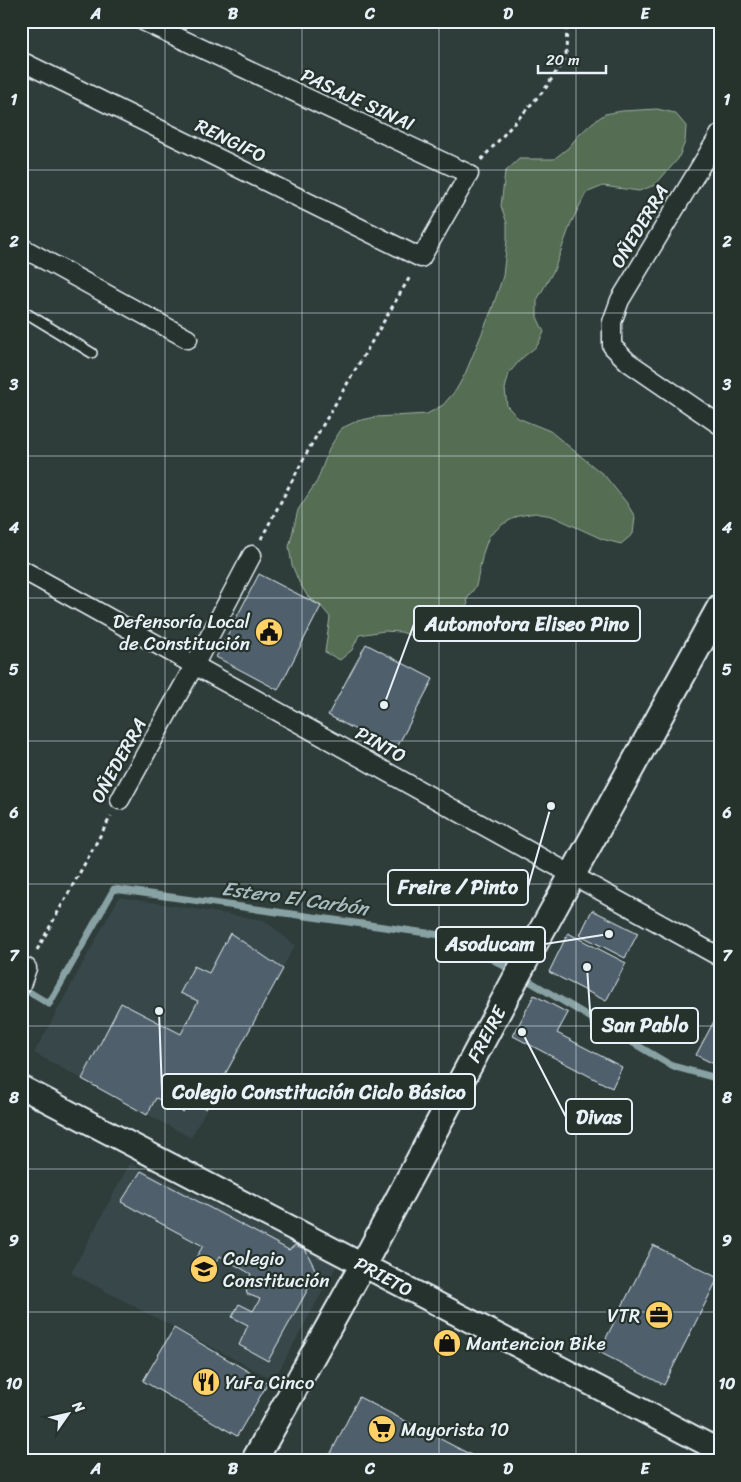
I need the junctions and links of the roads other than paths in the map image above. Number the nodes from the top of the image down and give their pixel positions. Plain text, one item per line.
1 (143, 21) edge
2 (21, 61) edge
3 (720, 134) edge
4 (21, 247) edge
5 (421, 258) joint
6 (21, 310) edge
7 (188, 339) dead end
8 (92, 353) dead end
9 (720, 425) edge
10 (252, 555) road end
11 (21, 569) edge
12 (720, 607) edge
13 (195, 664) junction
14 (120, 800) road end
15 (572, 875) junction
16 (720, 958) edge
17 (21, 1087) edge
18 (363, 1266) junction
19 (720, 1451) edge
20 (254, 1461) edge

1 - 5 street, PASAJE SINAI
2 - 5 street, RENGIFO
3 - 9 street, OÑEDERRA
4 - 7 street
6 - 8 lane
10 - 13 street, OÑEDERRA
11 - 13 street, PINTO
12 - 15 main road, FREIRE
13 - 14 street, OÑEDERRA
13 - 15 street, PINTO
15 - 16 street, PINTO
15 - 18 main road, FREIRE
17 - 18 street, PRIETO
18 - 19 street, PRIETO
18 - 20 main road, FREIRE

